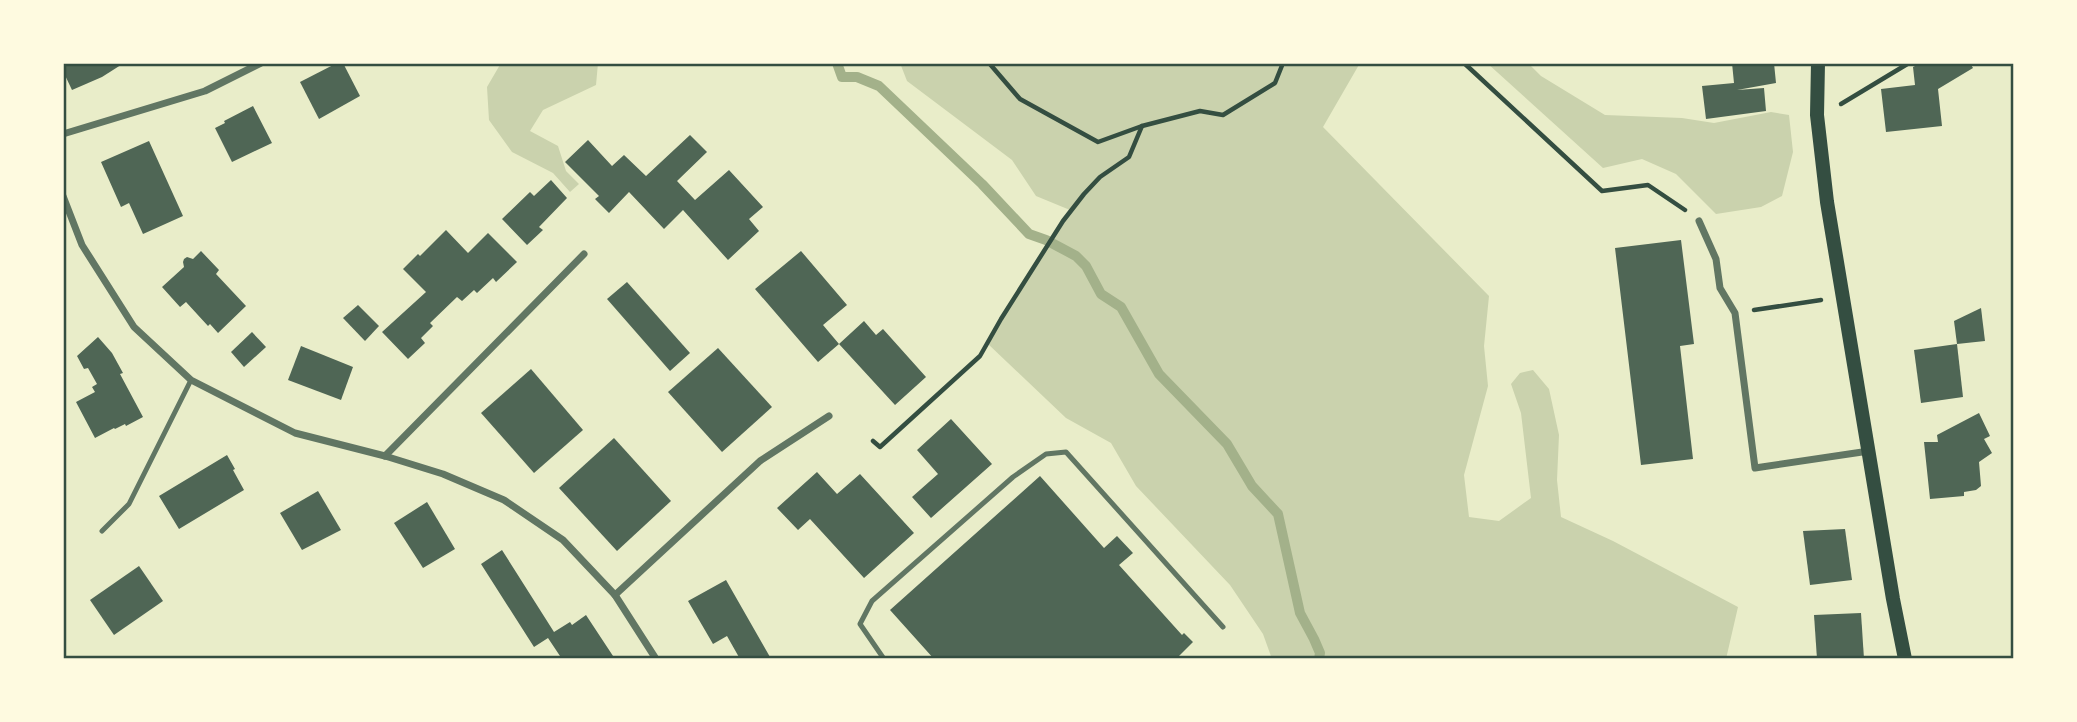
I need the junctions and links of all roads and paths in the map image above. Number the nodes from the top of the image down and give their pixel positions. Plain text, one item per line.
1 (261, 63) edge
2 (989, 63) edge
3 (1283, 63) edge
4 (1464, 63) edge
5 (1818, 63) edge
6 (1909, 63) edge
7 (1817, 115) junction
8 (1142, 126) junction
9 (63, 134) edge
10 (63, 195) edge
11 (1699, 221) joint
12 (584, 254) dead end
13 (1843, 298) junction
14 (1735, 313) junction
15 (191, 380) junction
16 (829, 415) dead end
17 (873, 441) dead end
18 (1870, 451) junction
19 (385, 456) junction
20 (102, 531) dead end
21 (615, 595) junction
22 (1223, 627) dead end
23 (656, 659) edge
24 (884, 659) edge
25 (1905, 659) edge

1 - 9 street
2 - 8 path
3 - 8 path
4 - 11 path
5 - 7 main road
6 - 7 path
7 - 13 main road
8 - 17 path
10 - 15 street
11 - 14 street
12 - 19 street
13 - 14 path
13 - 18 main road
14 - 18 street
15 - 19 street
15 - 20 lane
16 - 21 street
18 - 25 main road
19 - 21 street
21 - 23 street
22 - 24 lane

